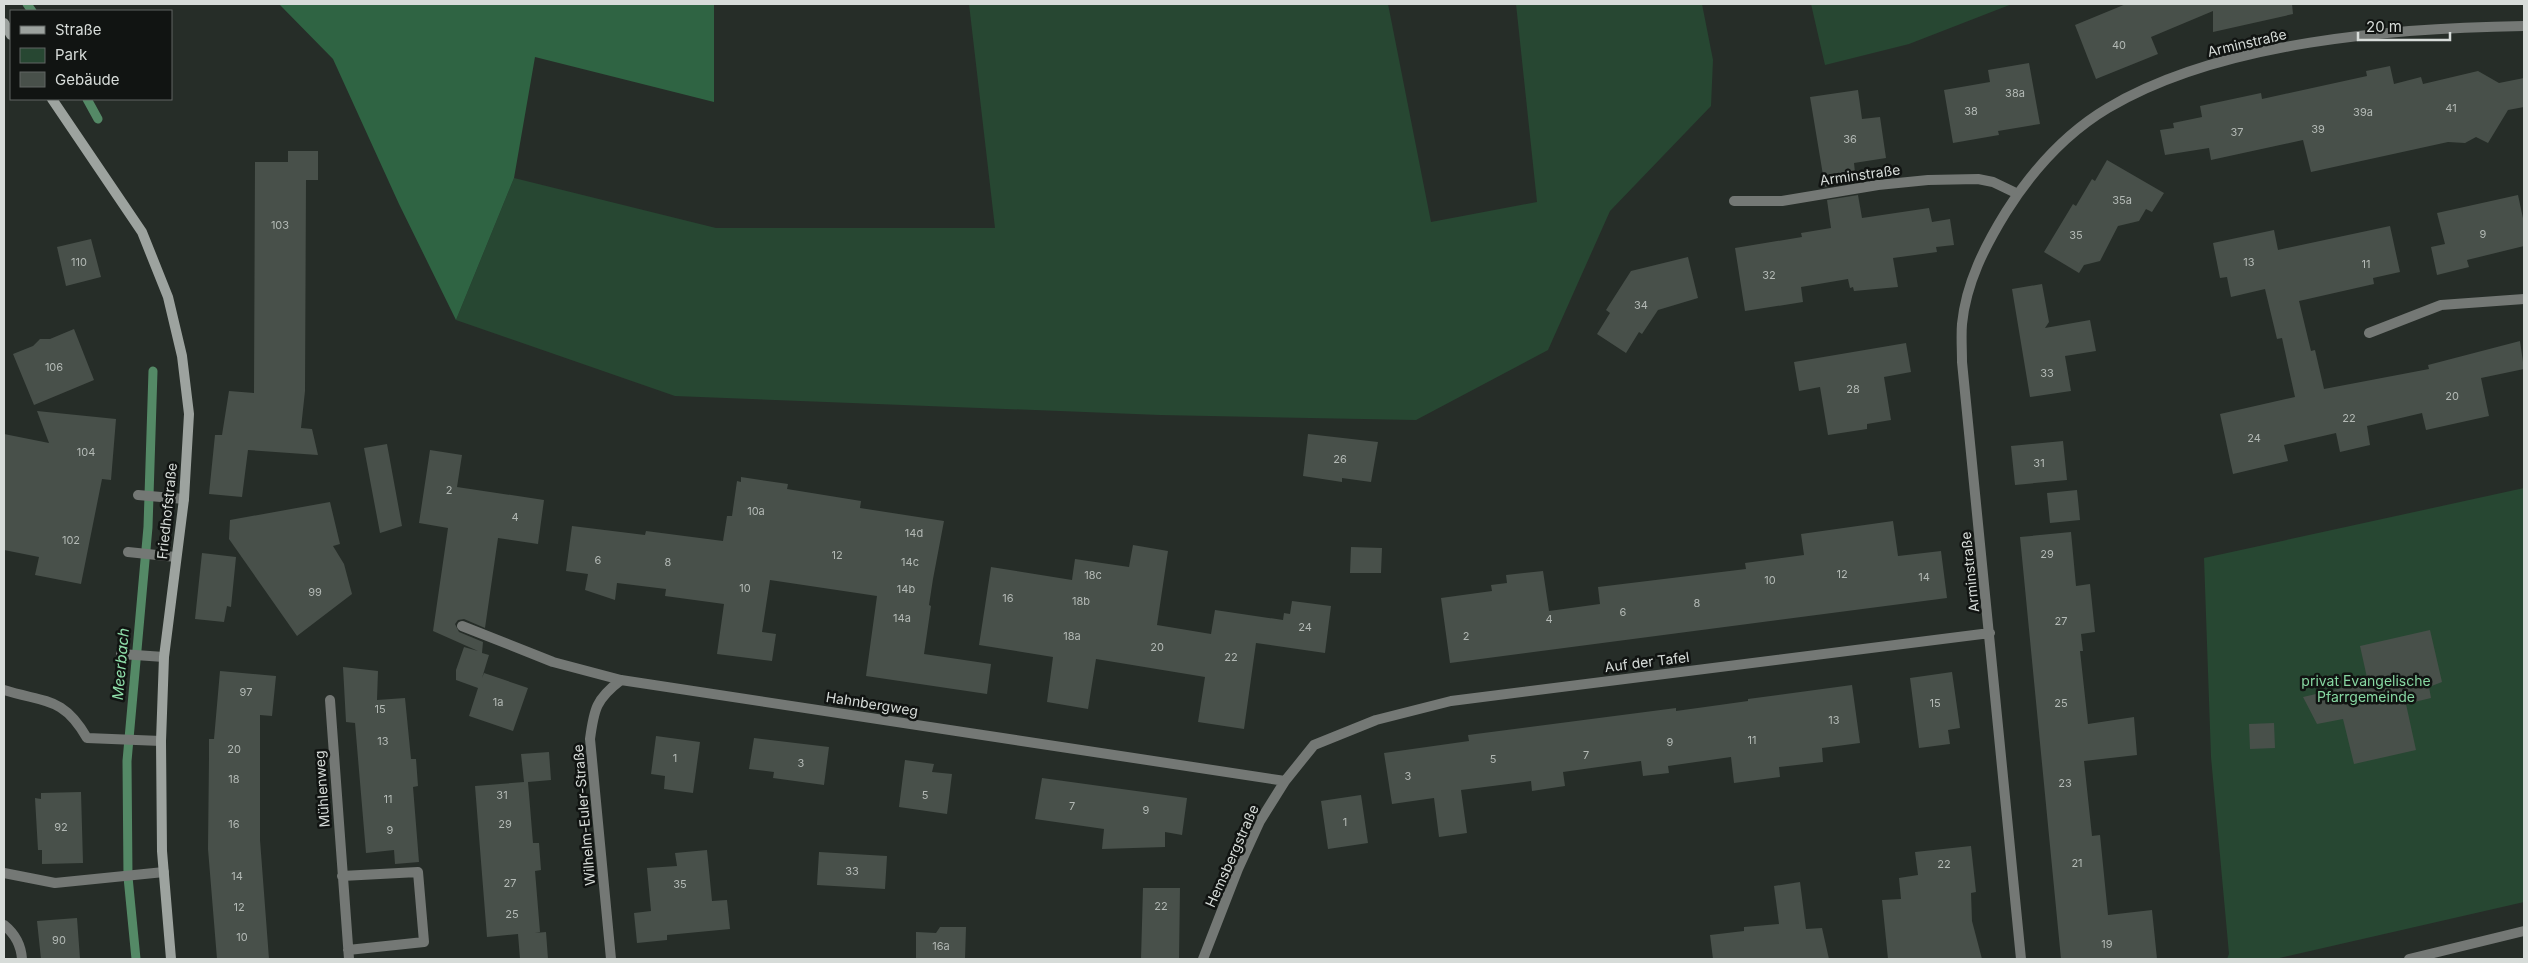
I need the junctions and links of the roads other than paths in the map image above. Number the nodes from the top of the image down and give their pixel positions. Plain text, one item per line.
1 (2524, 26) edge
2 (53, 100) edge
3 (2018, 194) junction
4 (1734, 201) dead end
5 (2524, 299) edge
6 (2369, 333) dead end
7 (138, 495) dead end
8 (184, 499) junction
9 (128, 552) dead end
10 (176, 557) junction
11 (462, 626) dead end
12 (1990, 633) junction
13 (121, 654) dead end
14 (164, 657) junction
15 (621, 680) junction
16 (4, 690) edge
17 (330, 700) dead end
18 (161, 741) junction
19 (1314, 745) joint
20 (1285, 781) junction
21 (164, 872) junction
22 (4, 873) edge
23 (342, 876) junction
24 (4, 925) edge
25 (2524, 931) edge
26 (348, 955) edge
27 (22, 959) edge
28 (171, 959) edge
29 (611, 959) edge
30 (1203, 959) edge
31 (2021, 959) edge
32 (2409, 959) edge

1 - 3 street, Arminstraße
2 - 8 street, Friedhofstraße
3 - 4 street, Arminstraße
3 - 12 street, Arminstraße
5 - 6 street
7 - 8 street
8 - 10 street, Friedhofstraße
9 - 10 street
10 - 14 street, Friedhofstraße
11 - 15 street, Hahnbergweg
12 - 19 street, Auf der Tafel
12 - 31 street, Arminstraße
13 - 14 street
14 - 18 street, Friedhofstraße
15 - 20 street, Hahnbergweg
15 - 29 street, Wilhelm-Euler-Straße
16 - 18 street
17 - 23 street, Mühlenweg
18 - 21 street, Friedhofstraße
19 - 20 street, Hemsbergstraße
20 - 30 street, Hemsbergstraße
21 - 22 street
21 - 28 street, Friedhofstraße
23 - 26 street, Mühlenweg
23 - 26 street, Mühlenweg
24 - 27 street
25 - 32 street

